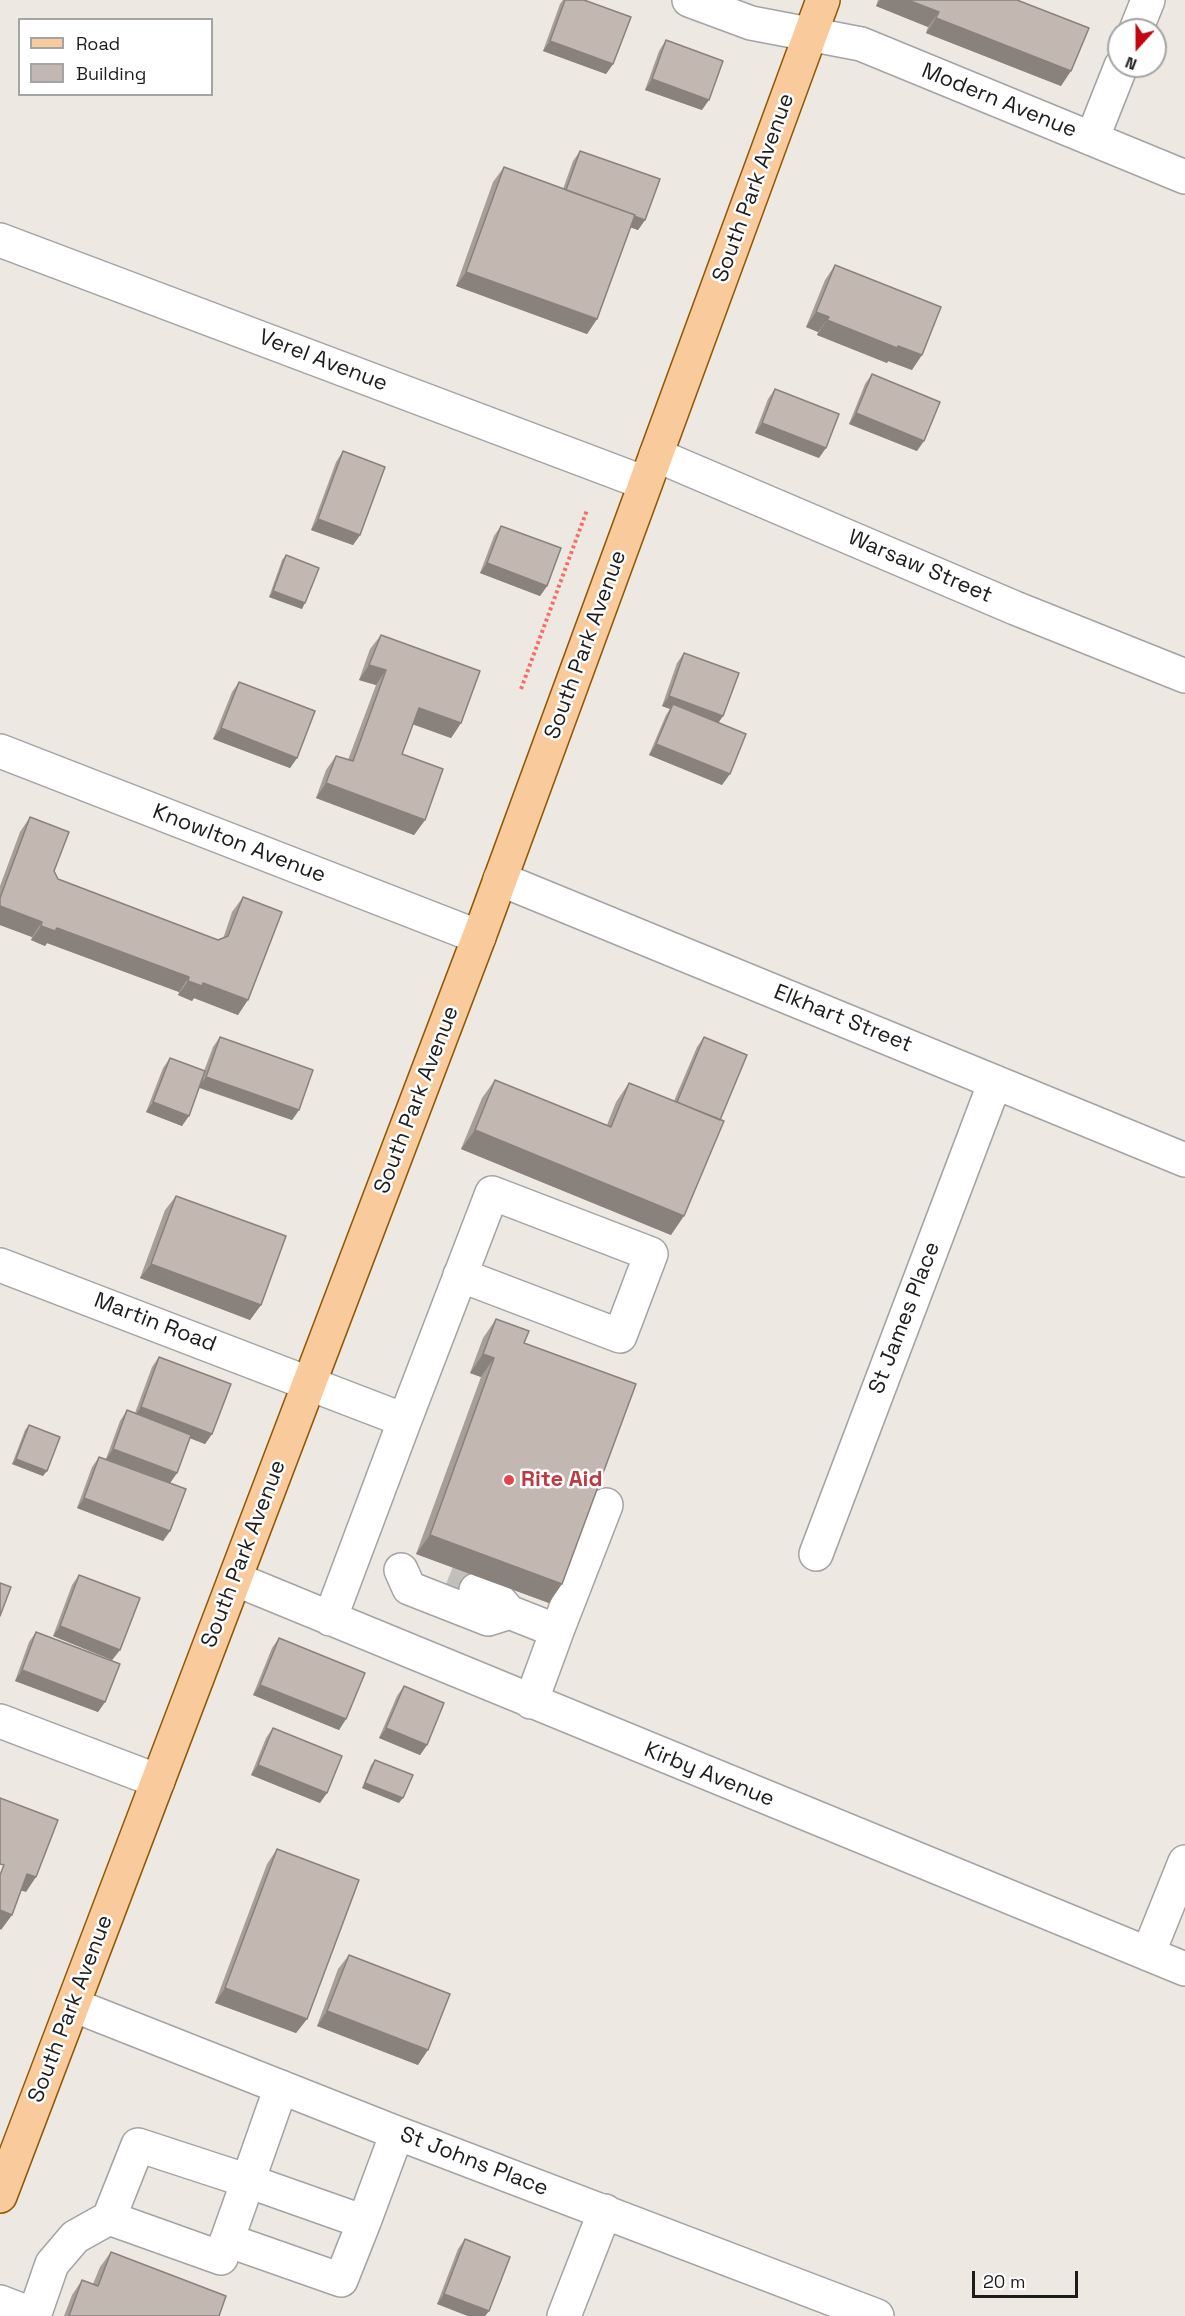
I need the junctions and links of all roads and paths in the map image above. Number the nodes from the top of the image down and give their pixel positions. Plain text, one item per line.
1 (689, 0) edge
2 (823, 0) edge
3 (1148, 0) edge
4 (1141, 18) edge
5 (811, 34) junction
6 (1116, 78) edge
7 (1092, 139) junction
8 (1185, 177) edge
9 (0, 240) edge
10 (651, 469) junction
11 (587, 510) dead end
12 (1185, 676) edge
13 (522, 689) dead end
14 (0, 751) edge
15 (500, 879) junction
16 (479, 937) junction
17 (995, 1082) junction
18 (1185, 1160) edge
19 (0, 1265) edge
20 (460, 1275) junction
21 (309, 1382) junction
22 (404, 1420) junction
23 (606, 1505) dead end
24 (354, 1553) junction
25 (816, 1554) dead end
26 (401, 1570) junction
27 (235, 1579) junction
28 (508, 1612) junction
29 (330, 1619) junction
30 (557, 1631) junction
31 (531, 1702) junction
32 (0, 1721) edge
33 (158, 1781) junction
34 (1185, 1862) edge
35 (1148, 1954) junction
36 (1185, 1969) edge
37 (73, 2005) junction
38 (281, 2087) junction
39 (397, 2133) junction
40 (248, 2181) junction
41 (1, 2189) edge
42 (605, 2211) junction
43 (109, 2218) junction
44 (364, 2222) junction
45 (226, 2240) junction
46 (0, 2302) edge
47 (34, 2315) edge
48 (564, 2316) edge
49 (877, 2316) edge

1 - 5 street, Modern Avenue
2 - 5 main road, South Park Avenue
3 - 4 street
5 - 7 street, Modern Avenue
5 - 10 main road, South Park Avenue
6 - 7 street
7 - 8 street, Modern Avenue
9 - 10 street, Verel Avenue
10 - 12 street, Warsaw Street
10 - 15 main road, South Park Avenue
11 - 13 path
14 - 16 street, Knowlton Avenue
15 - 16 main road, South Park Avenue
15 - 17 street, Elkhart Street
16 - 21 main road, South Park Avenue
17 - 18 street, Elkhart Street
17 - 25 street, St James Place
19 - 21 street, Martin Road
20 - 20 street
20 - 22 street
21 - 22 street, Martin Road
21 - 27 main road, South Park Avenue
22 - 24 street
23 - 30 street
24 - 26 street
24 - 29 street
26 - 28 street
26 - 28 street
27 - 29 street, Kirby Avenue
27 - 33 main road, South Park Avenue
28 - 30 street
29 - 31 street, Kirby Avenue
30 - 31 street
31 - 35 street, Kirby Avenue
32 - 33 street
33 - 37 main road, South Park Avenue
34 - 35 street
35 - 36 street, Kirby Avenue
37 - 38 street, St Johns Place
37 - 41 main road, South Park Avenue
38 - 39 street, St Johns Place
38 - 40 street
39 - 42 street, St Johns Place
39 - 44 street
40 - 43 street
40 - 44 street
40 - 45 street
42 - 48 street
42 - 49 street, St Johns Place
43 - 45 street
43 - 47 street
44 - 45 street
46 - 47 street

